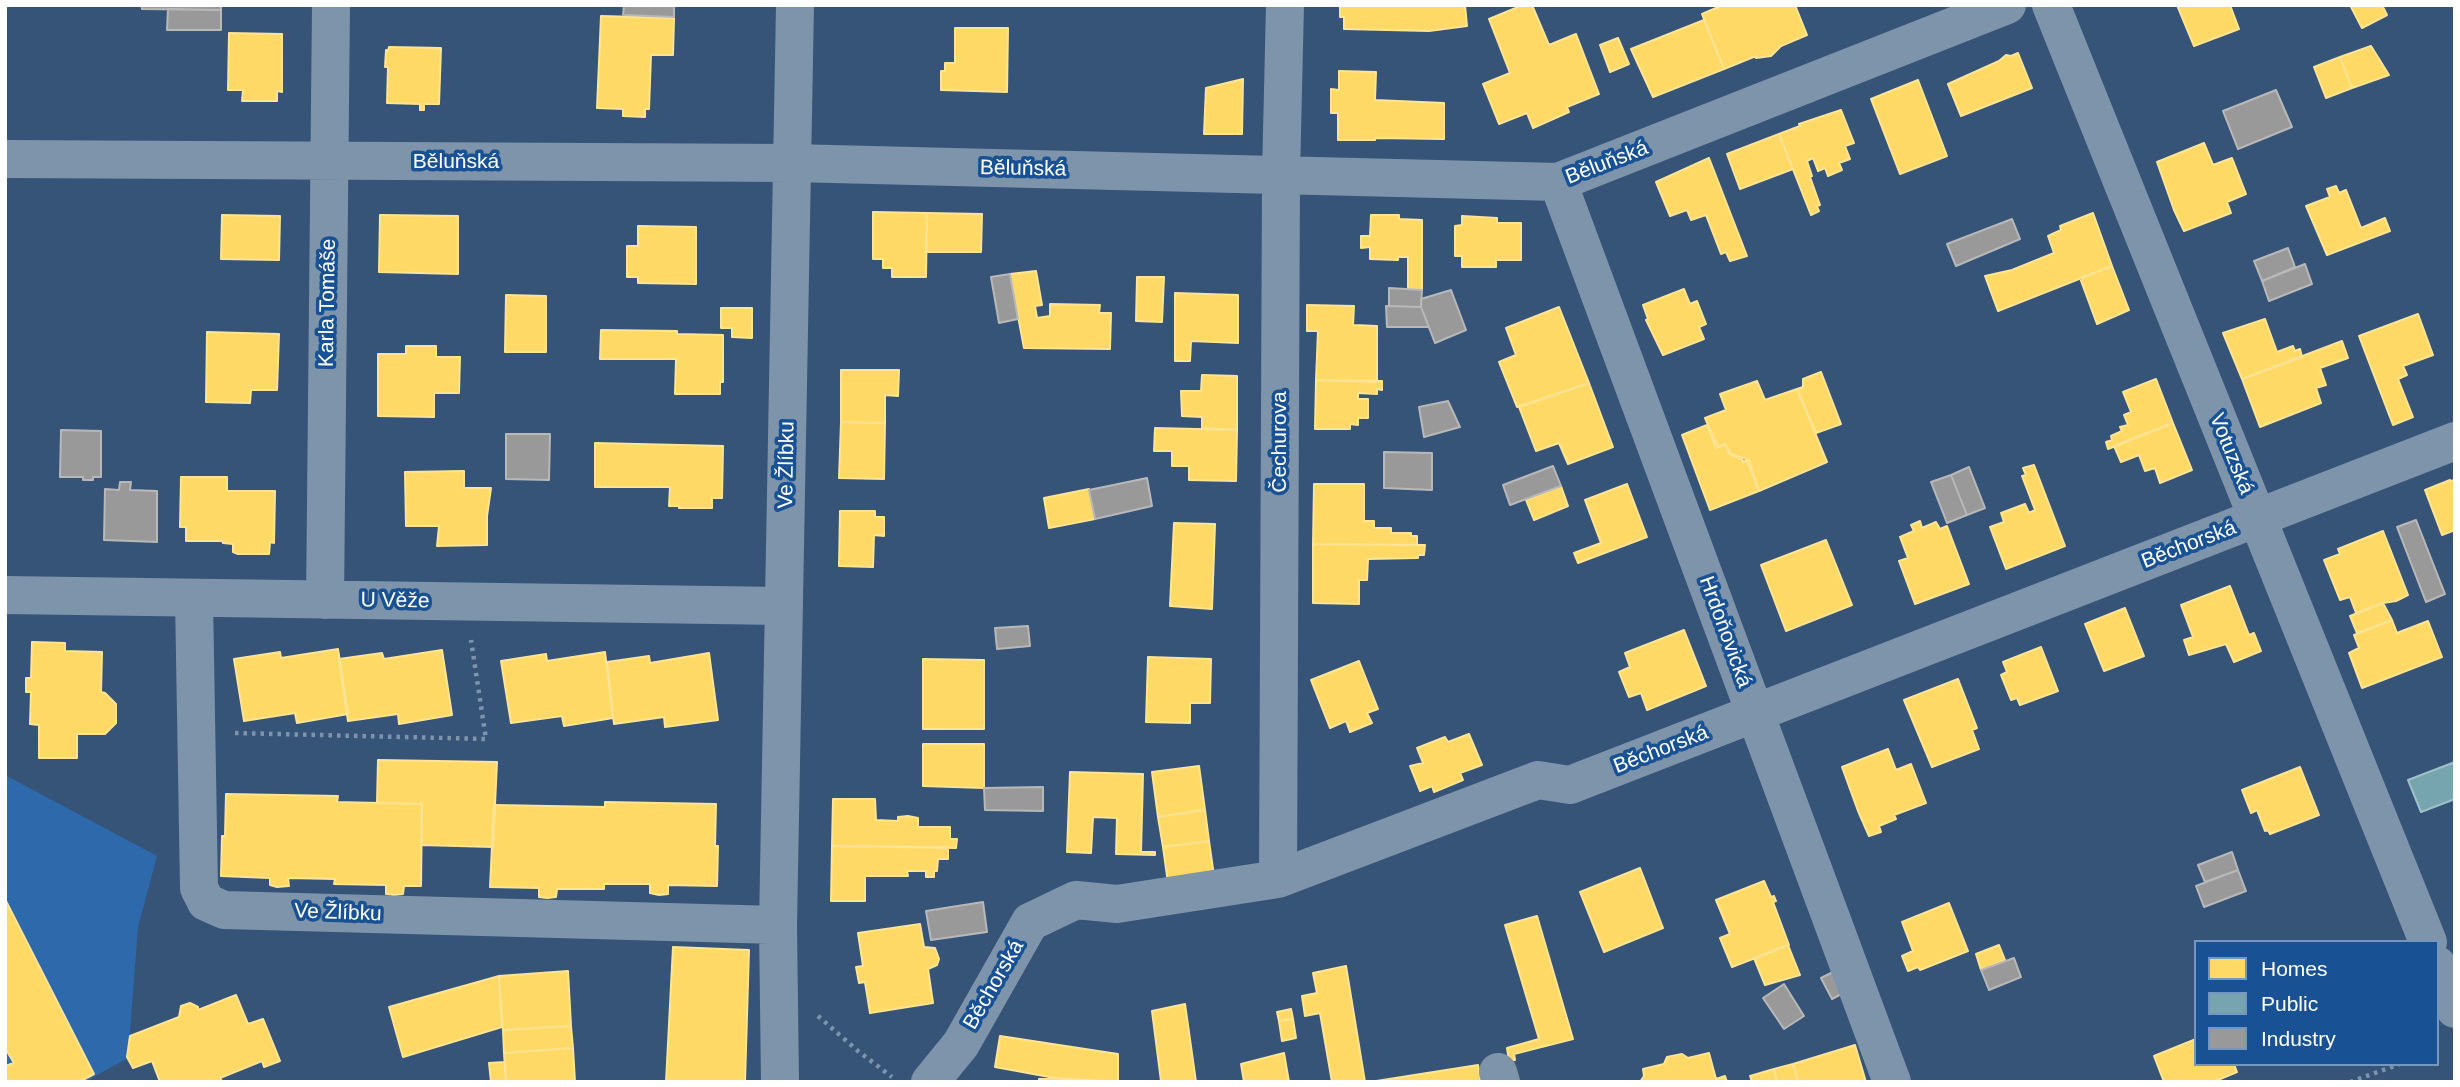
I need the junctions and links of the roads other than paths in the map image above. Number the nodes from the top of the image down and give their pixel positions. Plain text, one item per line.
1 (331, 5) edge
2 (795, 5) edge
3 (1285, 5) edge
4 (2007, 5) edge
5 (2051, 5) edge
6 (5, 159) edge
7 (330, 161) junction
8 (792, 163) junction
9 (1281, 176) junction
10 (1558, 182) junction
11 (2455, 441) edge
12 (2257, 518) junction
13 (5, 595) edge
14 (194, 598) junction
15 (325, 600) junction
16 (784, 606) junction
17 (1755, 713) junction
18 (1278, 879) junction
19 (778, 925) junction
20 (2427, 940) edge
21 (2439, 970) edge
22 (2455, 1009) edge
23 (780, 1082) edge
24 (930, 1082) edge
25 (1892, 1082) edge

1 - 7 street, Karla Tomáše
2 - 8 street, Ve Žlíbku
3 - 9 street, Čechurova
4 - 10 street, Běluňská
5 - 12 street, Votuzská
6 - 7 street, Běluňská
7 - 8 street, Běluňská
7 - 15 street, Karla Tomáše
8 - 9 street, Běluňská
8 - 16 street, Ve Žlíbku
9 - 10 street, Běluňská
9 - 18 street, Čechurova
10 - 17 street, Hrdoňovická
11 - 12 street, Běchorská
12 - 17 street, Běchorská
12 - 20 street, Votuzská
13 - 14 street, U Věže
14 - 15 street, U Věže
14 - 19 street, Ve Žlíbku
15 - 16 street, U Věže
16 - 19 street, Ve Žlíbku
17 - 18 street, Běchorská
17 - 25 street, Hrdoňovická
18 - 24 street, Běchorská
19 - 23 street, Ve Žlíbku
21 - 22 street

